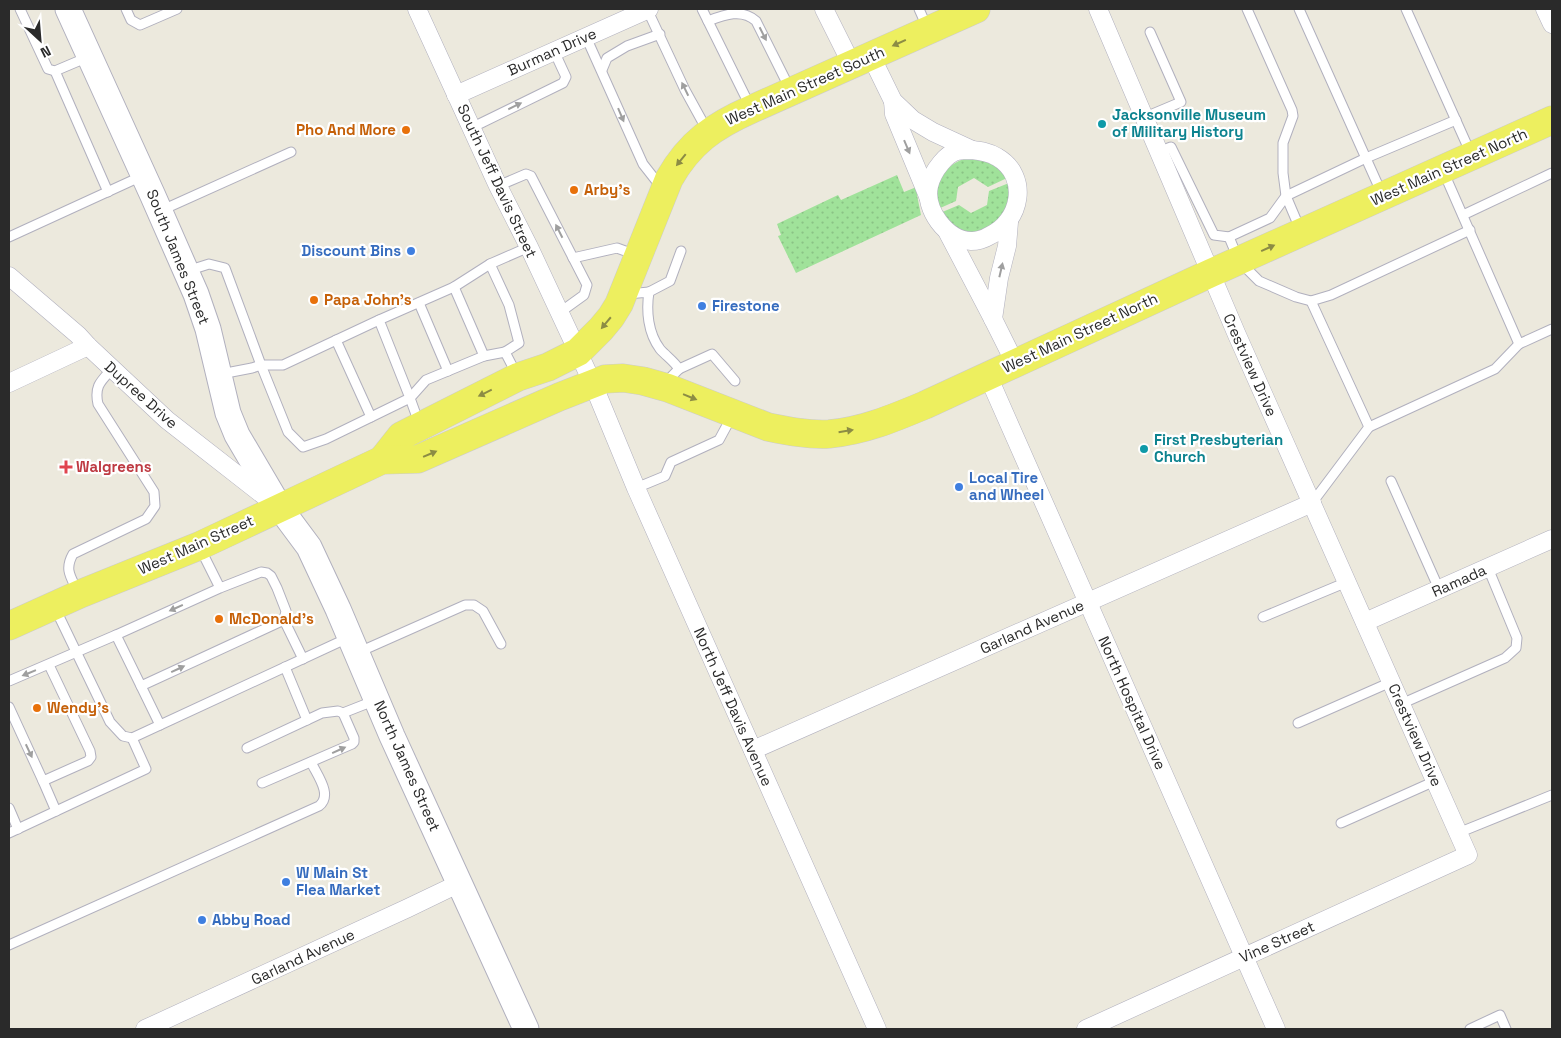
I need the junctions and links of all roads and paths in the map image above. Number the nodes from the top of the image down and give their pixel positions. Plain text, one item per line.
1 (20, 9) edge
2 (126, 9) edge
3 (177, 9) edge
4 (416, 9) edge
5 (648, 9) edge
6 (702, 9) edge
7 (824, 9) edge
8 (976, 9) edge
9 (1098, 9) edge
10 (1247, 9) edge
11 (1300, 9) edge
12 (1406, 9) edge
13 (1545, 9) edge
14 (72, 12) edge
15 (924, 20) edge
16 (708, 21) junction
17 (1552, 24) edge
18 (1150, 32) dead end
19 (660, 34) junction
20 (586, 37) junction
21 (554, 51) junction
22 (90, 56) junction
23 (861, 60) junction
24 (602, 70) junction
25 (55, 71) junction
26 (791, 91) junction
27 (456, 94) junction
28 (893, 101) junction
29 (752, 109) junction
30 (1144, 118) junction
31 (1456, 120) junction
32 (1552, 120) edge
33 (471, 128) junction
34 (708, 132) junction
35 (972, 150) junction
36 (291, 152) dead end
37 (1158, 152) junction
38 (1472, 156) junction
39 (1366, 158) junction
40 (1443, 170) junction
41 (1552, 173) edge
42 (144, 175) junction
43 (498, 186) junction
44 (664, 190) junction
45 (108, 192) junction
46 (1286, 196) junction
47 (928, 197) junction
48 (1383, 197) junction
49 (160, 211) junction
50 (1463, 215) junction
51 (1009, 222) junction
52 (1470, 230) junction
53 (948, 232) junction
54 (1302, 233) junction
55 (9, 237) edge
56 (529, 247) junction
57 (1234, 249) junction
58 (681, 251) dead end
59 (639, 256) junction
60 (573, 258) junction
61 (490, 264) junction
62 (186, 271) junction
63 (1211, 274) junction
64 (9, 276) edge
65 (454, 287) junction
66 (636, 293) junction
67 (1311, 301) junction
68 (418, 303) junction
69 (559, 313) junction
70 (993, 318) junction
71 (378, 320) junction
72 (1552, 329) edge
73 (336, 340) junction
74 (1519, 344) junction
75 (88, 346) junction
76 (505, 352) junction
77 (578, 352) junction
78 (484, 356) junction
79 (1015, 363) junction
80 (261, 365) junction
81 (112, 369) junction
82 (448, 371) junction
83 (218, 374) junction
84 (988, 376) junction
85 (518, 377) junction
86 (672, 378) junction
87 (735, 380) dead end
88 (9, 383) edge
89 (592, 384) junction
90 (410, 398) junction
91 (733, 414) junction
92 (371, 417) junction
93 (420, 426) junction
94 (1369, 427) junction
95 (382, 460) junction
96 (1391, 481) dead end
97 (636, 488) junction
98 (1312, 503) junction
99 (280, 508) junction
100 (1552, 539) edge
101 (199, 546) junction
102 (1488, 568) junction
103 (1347, 582) junction
104 (220, 588) junction
105 (1439, 589) junction
106 (80, 594) junction
107 (1087, 602) junction
108 (54, 606) junction
109 (1263, 617) dead end
110 (284, 620) junction
111 (1365, 622) junction
112 (9, 626) edge
113 (116, 635) junction
114 (501, 644) dead end
115 (353, 645) junction
116 (77, 653) junction
117 (303, 659) junction
118 (49, 665) junction
119 (284, 667) junction
120 (9, 682) edge
121 (1392, 682) junction
122 (142, 686) junction
123 (377, 700) junction
124 (1401, 704) junction
125 (9, 706) edge
126 (343, 713) junction
127 (307, 720) junction
128 (1298, 723) dead end
129 (160, 725) junction
130 (132, 738) junction
131 (246, 748) dead end
132 (753, 750) junction
133 (311, 762) junction
134 (43, 781) junction
135 (1435, 781) junction
136 (262, 783) dead end
137 (1552, 795) edge
138 (9, 808) edge
139 (56, 811) junction
140 (1341, 823) dead end
141 (18, 829) junction
142 (9, 833) edge
143 (1458, 833) junction
144 (1468, 855) joint
145 (460, 883) junction
146 (9, 945) edge
147 (1245, 957) junction
148 (145, 1029) edge
149 (526, 1029) edge
150 (877, 1029) edge
151 (1086, 1029) edge
152 (1276, 1029) edge
153 (1470, 1029) edge
154 (1506, 1029) edge

1 - 25 lane
2 - 3 lane
4 - 27 street, South Jeff Davis Street
5 - 19 lane
5 - 20 street, Burman Drive
6 - 16 lane
7 - 23 street
8 - 15 main road, West Main Street South
9 - 30 street, Crestview Drive
10 - 46 lane
11 - 39 lane
12 - 31 lane
13 - 17 street
14 - 22 street, South James Street
15 -> 23 main road, West Main Street South
16 -> 26 lane
16 - 29 lane
18 - 30 lane
19 - 24 lane
34 -> 19 lane
20 - 21 street, Burman Drive
20 - 24 lane
21 - 27 street, Burman Drive
33 -> 21 lane
22 - 25 lane
22 - 42 street, South James Street
23 - 26 main road, West Main Street South
23 - 28 street
24 -> 44 lane
25 - 45 lane
26 - 29 main road, West Main Street South
27 - 33 street, South Jeff Davis Street
28 - 35 street
28 -> 47 street
29 - 34 main road, West Main Street South
30 - 37 street, Crestview Drive
31 - 38 lane
31 - 39 lane
32 - 38 main road, West Main Street North
33 - 43 street, South Jeff Davis Street
34 -> 44 main road, West Main Street South
35 - 47 street
35 - 51 street
36 - 49 lane
37 - 57 lane
37 - 63 street, Crestview Drive
38 - 40 main road, West Main Street North
39 - 46 lane
39 - 48 lane
40 - 48 main road, West Main Street North
40 - 50 lane
41 - 50 lane
42 - 45 lane
42 - 49 street, South James Street
43 - 56 street, South Jeff Davis Street
60 -> 43 lane
44 - 59 main road, West Main Street South
45 - 55 lane
46 - 54 lane
46 - 57 lane
47 - 53 street
48 - 54 main road, West Main Street North
49 - 62 street, South James Street
50 - 52 lane
51 - 53 street
70 -> 51 street
52 - 67 lane
52 - 74 lane
53 - 70 street
57 -> 54 main road, West Main Street North
56 - 61 lane
56 - 69 street, South Jeff Davis Street
57 - 63 main road, West Main Street North
57 - 67 lane
58 - 66 lane
59 - 60 lane
59 - 66 main road, West Main Street South
60 - 69 lane
61 - 65 lane
61 - 76 lane
62 - 80 lane
62 - 83 street, South James Street
63 - 79 main road, West Main Street North
63 - 98 street, Crestview Drive
64 - 75 street, Dupree Drive
65 - 68 lane
65 - 78 lane
66 -> 77 main road, West Main Street South
66 - 86 lane
67 - 94 lane
68 - 71 lane
68 - 82 lane
69 - 77 street, South Jeff Davis Street
70 - 79 street
71 - 73 lane
71 - 90 lane
72 - 74 lane
73 - 80 lane
73 - 92 lane
74 - 94 lane
75 - 81 street, Dupree Drive
75 - 88 street
76 - 78 lane
76 - 85 lane
77 - 85 main road, West Main Street
77 - 89 street, South Jeff Davis Street
78 - 82 lane
79 - 84 main road, West Main Street North
80 - 83 lane
80 - 92 lane
81 - 99 street, Dupree Drive
81 - 106 lane
82 - 90 lane
83 - 99 street, South James Street
91 -> 84 main road, West Main Street North
84 - 107 street, North Hospital Drive
85 -> 93 main road, West Main Street
86 - 87 lane
86 - 89 main road, West Main Street North
86 -> 91 main road, West Main Street North
95 -> 89 main road, West Main Street
89 - 97 street, North Jeff Davis Avenue
90 - 92 lane
90 - 93 lane
91 - 97 lane
93 - 95 main road, West Main Street
94 - 98 lane
95 - 99 main road, West Main Street
96 - 105 lane
97 - 132 street, North Jeff Davis Avenue
98 - 103 street, Crestview Drive
98 - 107 street, Garland Avenue
99 - 101 main road, West Main Street
99 - 115 street, North James Street
100 - 102 street, Ramada
101 - 104 lane
101 - 106 main road, West Main Street
102 - 105 street, Ramada
102 - 124 lane
103 - 109 lane
103 - 111 street, Crestview Drive
104 - 110 lane
104 -> 113 lane
105 - 111 street, Ramada
106 - 108 main road, West Main Street
107 - 132 street, Garland Avenue
107 - 147 street, North Hospital Drive
108 - 112 main road, West Main Street
108 - 116 lane
110 - 117 lane
122 -> 110 lane
111 - 121 street, Crestview Drive
113 - 116 lane
113 - 122 lane
114 - 115 lane
115 - 117 lane
115 - 123 street, North James Street
116 - 118 lane
116 - 130 lane
117 - 119 lane
118 -> 120 lane
118 - 134 lane
119 - 127 lane
119 - 129 lane
121 - 124 street, Crestview Drive
121 - 128 lane
122 - 129 lane
123 - 126 lane
123 - 145 street, North James Street
124 - 135 street, Crestview Drive
125 -> 134 lane
126 - 127 lane
133 -> 126 lane
127 - 131 lane
129 - 130 lane
130 - 139 lane
132 - 150 street, North Jeff Davis Avenue
133 - 136 lane
133 - 146 lane
134 - 139 lane
135 - 140 lane
135 - 143 street, Crestview Drive
137 - 143 lane
138 - 141 lane
139 - 141 lane
141 - 142 lane
143 - 144 street, Crestview Drive
144 - 147 street, Vine Street
145 - 148 street, Garland Avenue
145 - 149 street, North James Street
147 - 151 street, Vine Street
147 - 152 street, North Hospital Drive
153 - 154 lane

